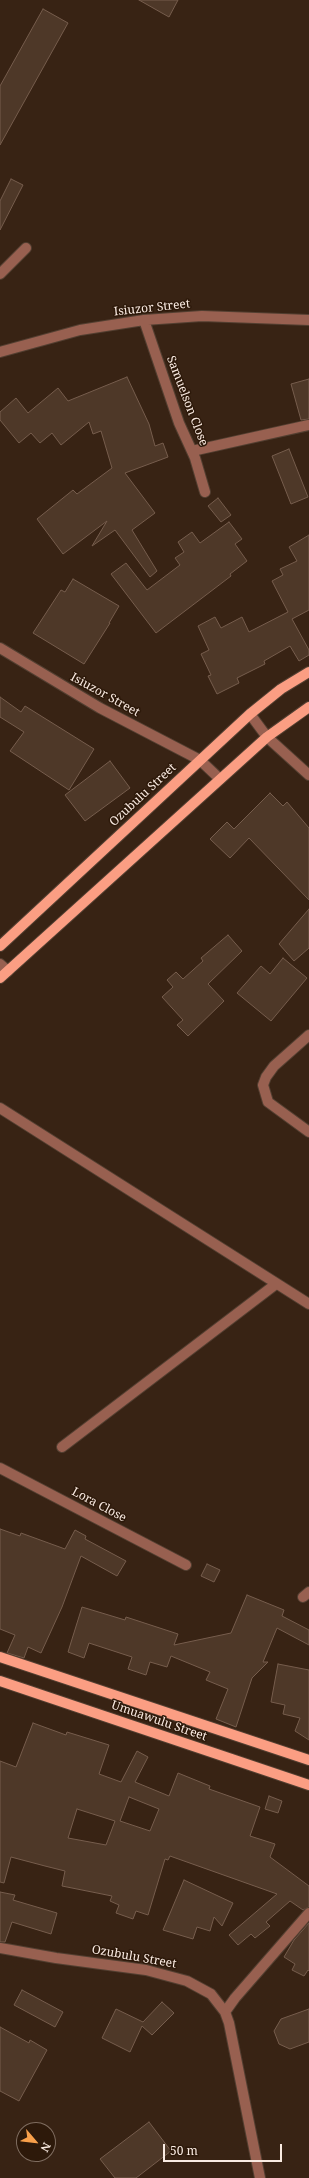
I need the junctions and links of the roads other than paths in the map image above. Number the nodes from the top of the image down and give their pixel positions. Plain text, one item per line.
1 (26, 248) dead end
2 (0, 274) edge
3 (144, 320) junction
4 (309, 320) edge
5 (0, 352) edge
6 (309, 425) edge
7 (192, 451) junction
8 (205, 492) dead end
9 (0, 648) edge
10 (309, 672) edge
11 (309, 707) edge
12 (250, 714) junction
13 (267, 737) junction
14 (200, 760) junction
15 (309, 775) edge
16 (220, 779) junction
17 (0, 946) edge
18 (3, 971) edge
19 (309, 1035) edge
20 (0, 1108) edge
21 (309, 1132) edge
22 (276, 1284) junction
23 (309, 1304) edge
24 (62, 1447) dead end
25 (0, 1468) edge
26 (186, 1565) dead end
27 (0, 1657) edge
28 (0, 1681) edge
29 (309, 1760) edge
30 (309, 1785) edge
31 (309, 1914) edge
32 (0, 1948) edge
33 (225, 2012) junction
34 (260, 2178) edge

1 - 2 street
3 - 4 street, Isiuzor Street
3 - 5 street, Isiuzor Street
3 - 7 street, Samuelson Close
6 - 7 street
7 - 8 street, Samuelson Close
9 - 14 street, Isiuzor Street
10 - 12 main road, Ozubulu Street
11 - 13 main road
12 - 13 street
12 - 14 main road, Ozubulu Street
13 - 15 street
13 - 16 main road
14 - 16 street, Isiuzor Street
14 - 17 main road, Ozubulu Street
16 - 18 main road
19 - 21 street
20 - 22 street
22 - 23 street
22 - 24 street
25 - 26 street, Lora Close
27 - 29 main road, Umuawulu Street
28 - 30 main road, Umuawulu Street
31 - 33 street
32 - 33 street, Ozubulu Street
33 - 34 street, Ozubulu Street

